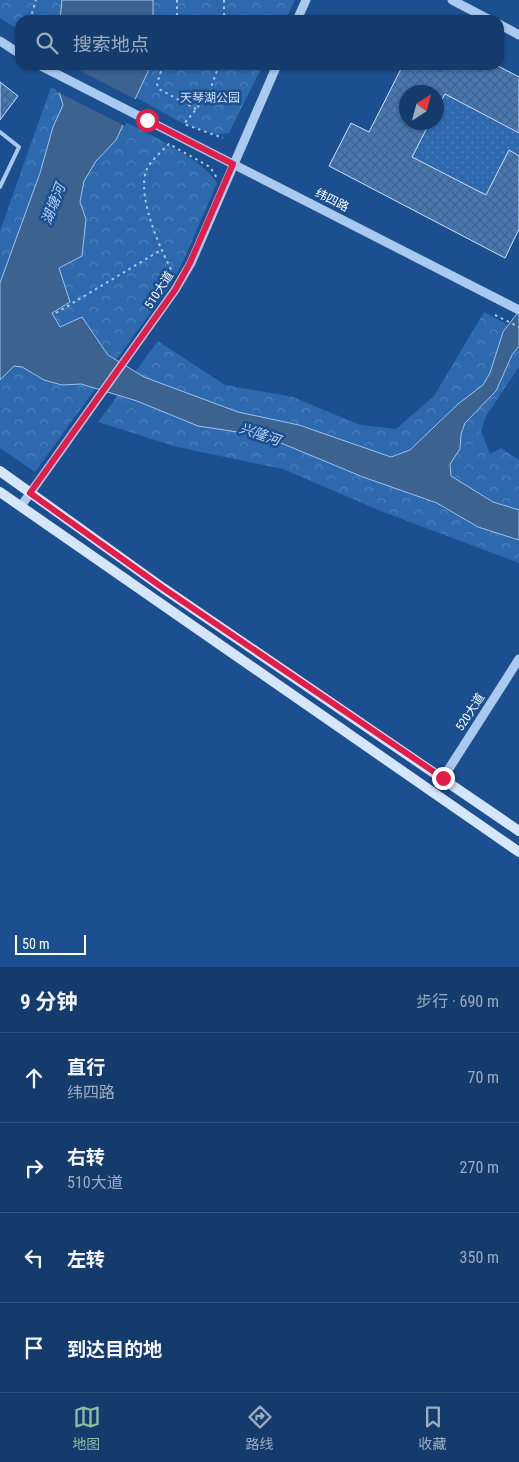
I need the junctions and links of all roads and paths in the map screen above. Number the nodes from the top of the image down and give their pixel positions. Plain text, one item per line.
1 (36, 0) edge
2 (177, 0) edge
3 (224, 0) edge
4 (306, 0) edge
5 (452, 0) edge
6 (32, 15) edge
7 (177, 15) edge
8 (224, 15) edge
9 (299, 15) edge
10 (480, 15) edge
11 (504, 27) edge
12 (519, 35) edge
13 (0, 41) edge
14 (15, 51) edge
15 (48, 70) edge
16 (161, 70) edge
17 (217, 70) edge
18 (275, 70) edge
19 (196, 109) junction
20 (0, 132) edge
21 (223, 138) dead end
22 (233, 164) junction
23 (217, 178) dead end
24 (0, 187) edge
25 (160, 250) junction
26 (174, 277) dead end
27 (519, 310) edge
28 (56, 313) dead end
29 (495, 315) dead end
30 (519, 327) edge
31 (0, 471) edge
32 (0, 492) edge
33 (30, 493) junction
34 (21, 506) junction
35 (519, 659) edge
36 (443, 778) junction
37 (519, 831) edge
38 (519, 852) edge

1 - 6 path
2 - 7 path
3 - 8 path
4 - 9 street
5 - 10 street
11 - 12 street
13 - 14 street
15 - 22 street, 纬四路
16 - 19 path
17 - 19 path
18 - 22 street, 510大道
19 - 21 path
20 - 24 lane
22 - 27 street, 纬四路
22 - 33 street, 510大道
23 - 25 path
25 - 26 path
25 - 28 path
29 - 30 path
31 - 33 main road
32 - 34 main road
33 - 34 street, 510大道
33 - 36 main road
34 - 38 main road
35 - 36 street, 520大道
36 - 37 main road

